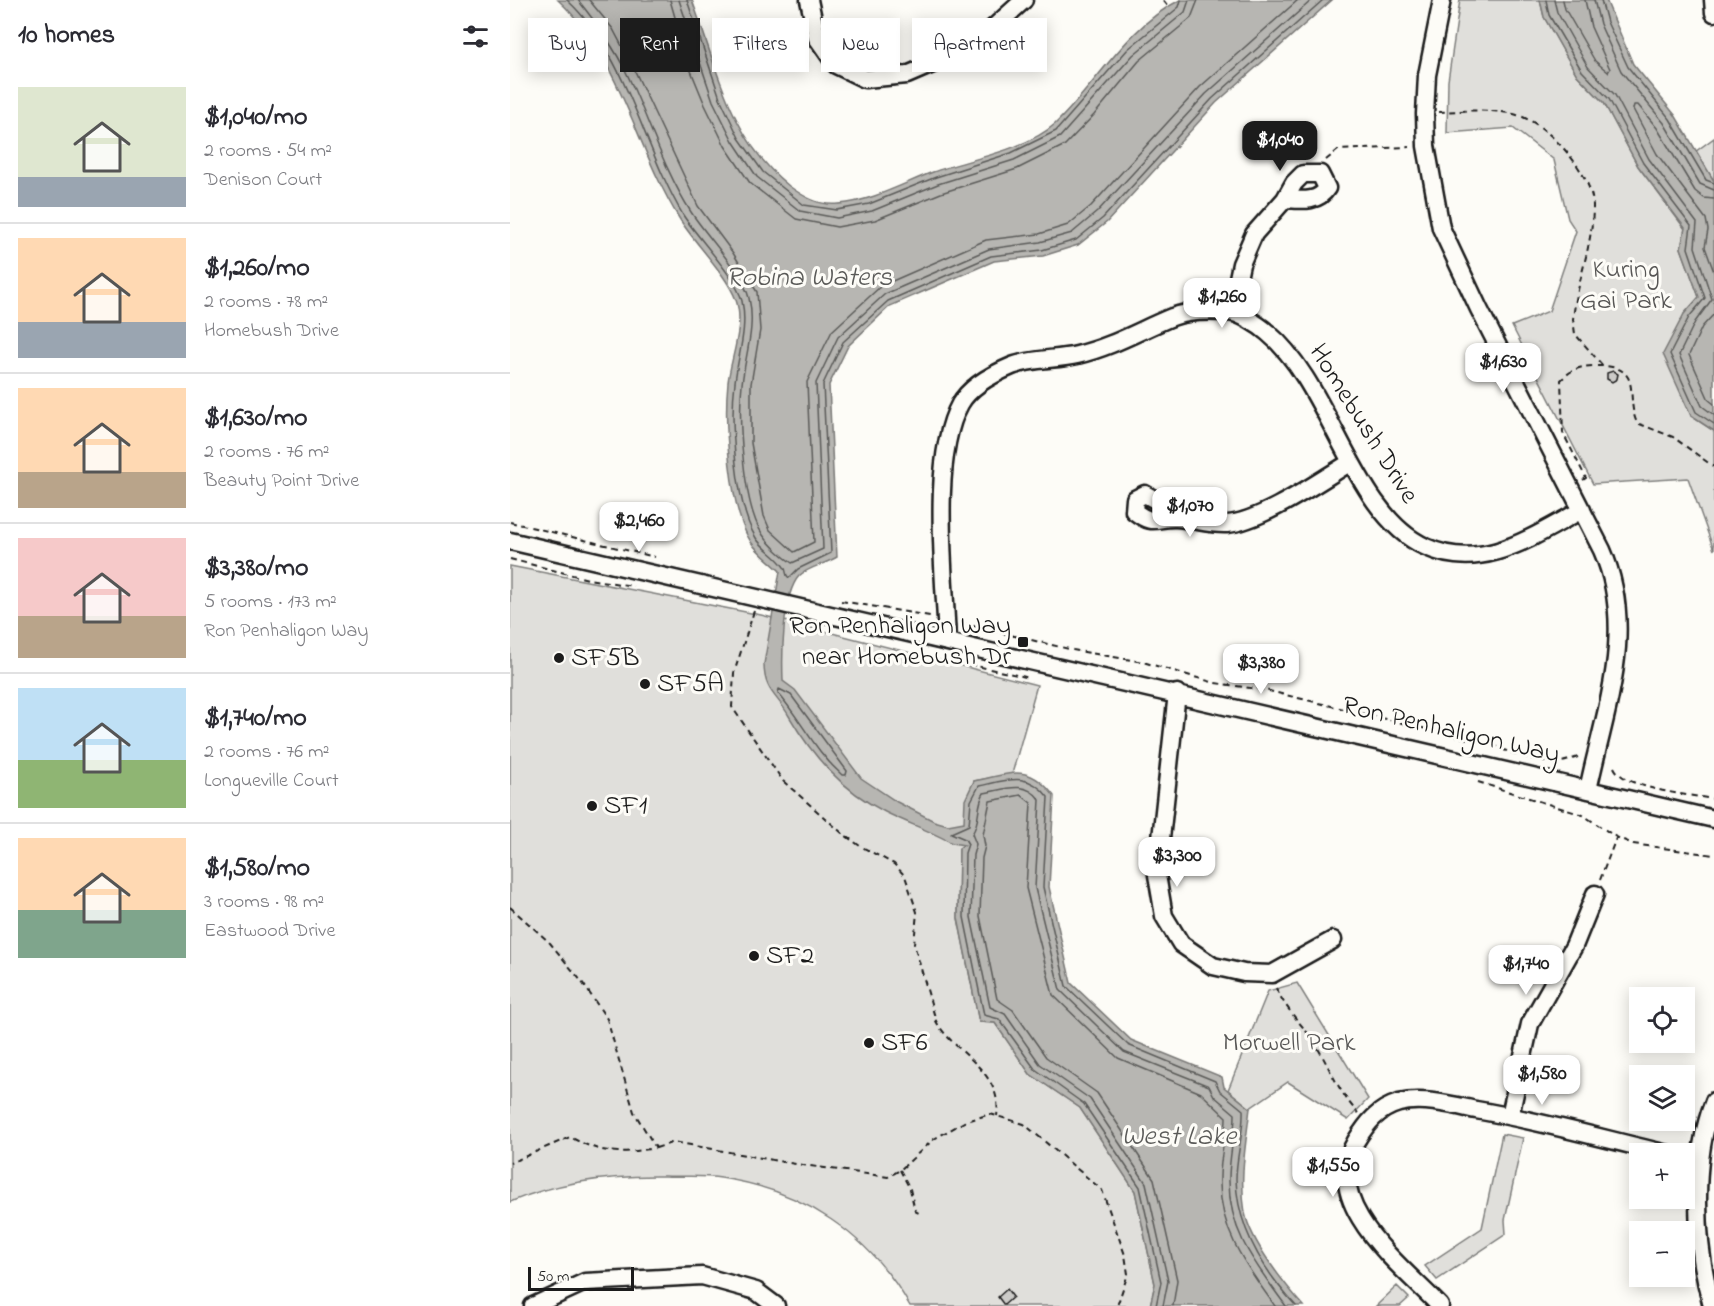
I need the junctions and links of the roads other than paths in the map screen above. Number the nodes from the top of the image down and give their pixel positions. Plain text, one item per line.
1 (809, 0) edge
2 (1024, 0) edge
3 (1442, 0) edge
4 (1713, 0) edge
5 (1714, 13) edge
6 (1286, 199) junction
7 (1231, 312) junction
8 (1351, 462) junction
9 (1582, 510) junction
10 (1175, 518) dead end
11 (510, 541) edge
12 (946, 641) junction
13 (1177, 693) junction
14 (1588, 790) junction
15 (1714, 819) edge
16 (1595, 894) road end
17 (1333, 940) dead end
18 (1714, 1101) edge
19 (1510, 1116) junction
20 (1629, 1145) edge
21 (1695, 1151) edge
22 (1695, 1184) edge
23 (532, 1306) edge
24 (776, 1306) edge
25 (1440, 1306) edge
26 (1712, 1306) edge

1 - 2 street
3 - 9 street
4 - 5 street
6 - 6 street
6 - 7 street
7 - 8 street, Homebush Drive
7 - 12 street
8 - 9 street, Homebush Drive
8 - 10 street
9 - 14 street
11 - 12 street, Ron Penhaligon Way
12 - 13 street, Ron Penhaligon Way
13 - 14 street, Ron Penhaligon Way
13 - 17 street
14 - 15 street, Ron Penhaligon Way
16 - 19 street
18 - 21 street
19 - 20 street
19 - 25 street
22 - 26 street
23 - 24 street

